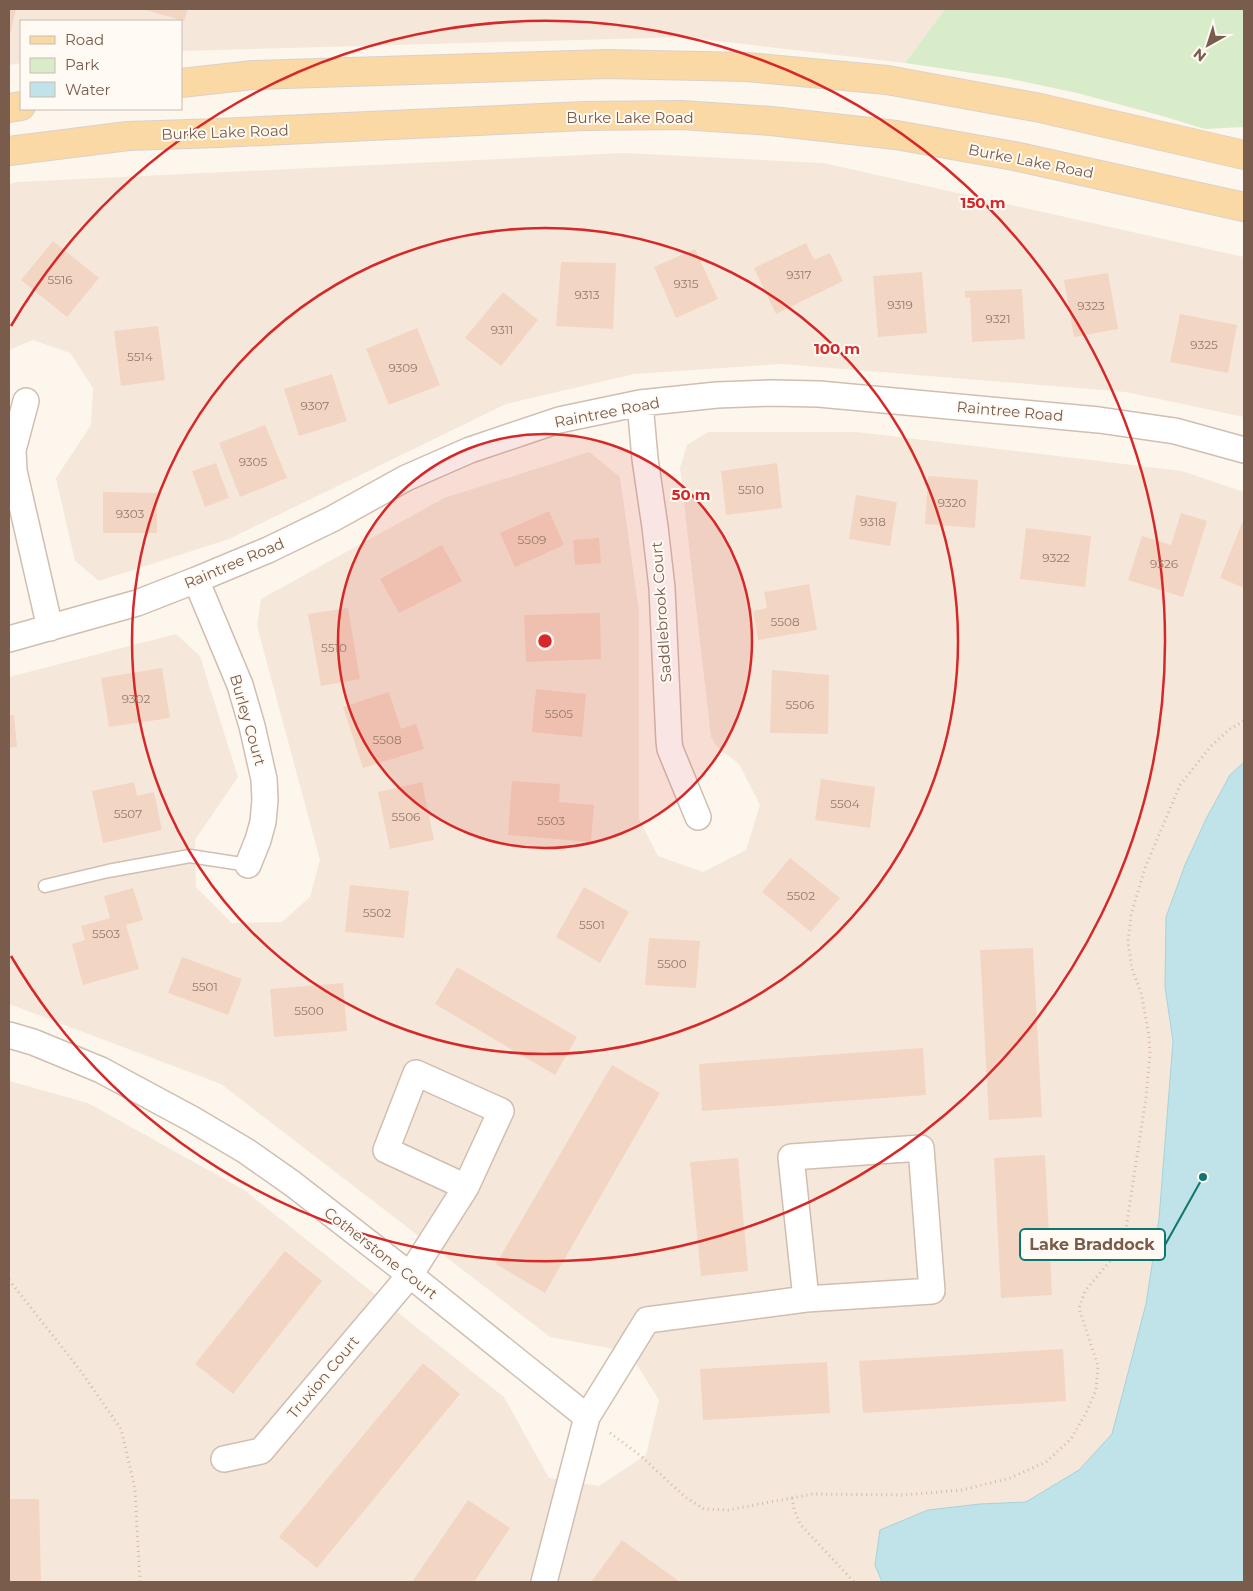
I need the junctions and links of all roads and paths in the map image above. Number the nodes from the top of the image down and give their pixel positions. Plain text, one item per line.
1 (182, 83) edge
2 (9, 151) edge
3 (1244, 155) edge
4 (1244, 206) edge
5 (26, 400) dead end
6 (640, 403) junction
7 (1244, 450) edge
8 (196, 580) junction
9 (50, 628) junction
10 (9, 638) edge
11 (1244, 722) edge
12 (698, 817) dead end
13 (248, 865) joint
14 (45, 886) dead end
15 (9, 1034) edge
16 (466, 1187) junction
17 (410, 1275) junction
18 (9, 1280) edge
19 (806, 1299) junction
20 (587, 1417) junction
21 (224, 1459) dead end
22 (792, 1498) junction
23 (140, 1582) edge
24 (544, 1582) edge
25 (854, 1582) edge

1 - 3 main road
2 - 4 main road, Burke Lake Road
5 - 9 street
6 - 7 street, Raintree Road
6 - 8 street, Raintree Road
6 - 12 street, Saddlebrook Court
8 - 9 street, Raintree Road
8 - 13 street, Burley Court
9 - 10 street, Raintree Road
11 - 22 path
13 - 14 lane
15 - 17 street, Cotherstone Court
16 - 16 street, Truxion Court
16 - 17 street, Truxion Court
17 - 20 street, Cotherstone Court
17 - 21 street, Truxion Court
18 - 23 path
19 - 19 street
19 - 20 street
20 - 22 path
20 - 24 street
22 - 25 path

